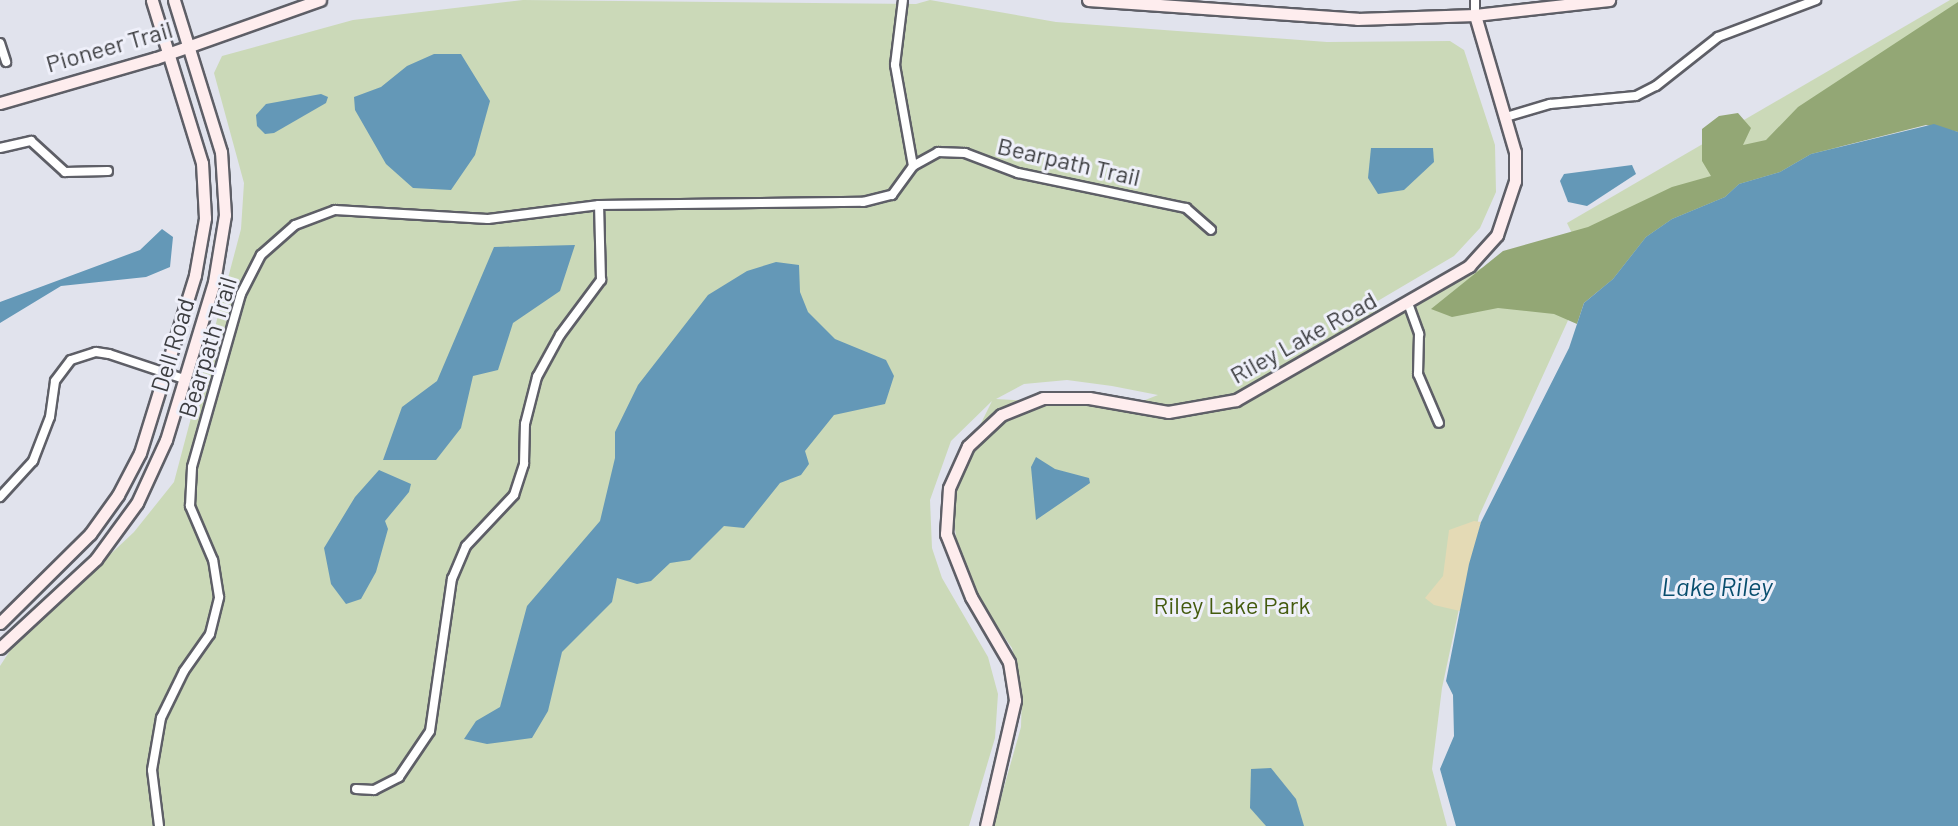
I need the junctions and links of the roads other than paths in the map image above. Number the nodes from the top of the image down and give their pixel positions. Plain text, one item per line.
1 (152, 0) edge
2 (174, 0) edge
3 (320, 0) edge
4 (903, 0) edge
5 (1088, 0) edge
6 (1475, 0) edge
7 (1609, 0) edge
8 (1816, 0) edge
9 (1475, 15) junction
10 (0, 43) edge
11 (189, 46) junction
12 (169, 53) junction
13 (6, 62) dead end
14 (0, 103) edge
15 (1506, 117) junction
16 (0, 148) edge
17 (913, 166) junction
18 (108, 171) dead end
19 (599, 205) junction
20 (1211, 230) dead end
21 (1408, 303) junction
22 (165, 374) junction
23 (184, 379) junction
24 (1439, 423) dead end
25 (0, 497) edge
26 (0, 623) edge
27 (0, 648) edge
28 (356, 789) dead end
29 (159, 826) edge
30 (986, 826) edge

1 - 12 main road, Dell Road
2 - 11 main road, Dell Road
3 - 11 main road, Pioneer Trail
4 - 17 street
5 - 9 main road
6 - 9 street, Riley Lake Road
7 - 9 main road
8 - 15 street
9 - 15 main road, Riley Lake Road
10 - 13 street
11 - 12 main road, Pioneer Trail
11 - 23 main road, Dell Road
12 - 14 main road, Pioneer Trail
12 - 22 main road, Dell Road
15 - 21 main road, Riley Lake Road
16 - 18 street
17 - 19 street, Bearpath Trail
17 - 20 street, Bearpath Trail
19 - 28 street
19 - 29 street, Bearpath Trail
21 - 24 street, Riley Lake Road
21 - 30 main road, Riley Lake Road
22 - 23 street
22 - 25 street
22 - 26 main road, Dell Road
23 - 27 main road, Dell Road

